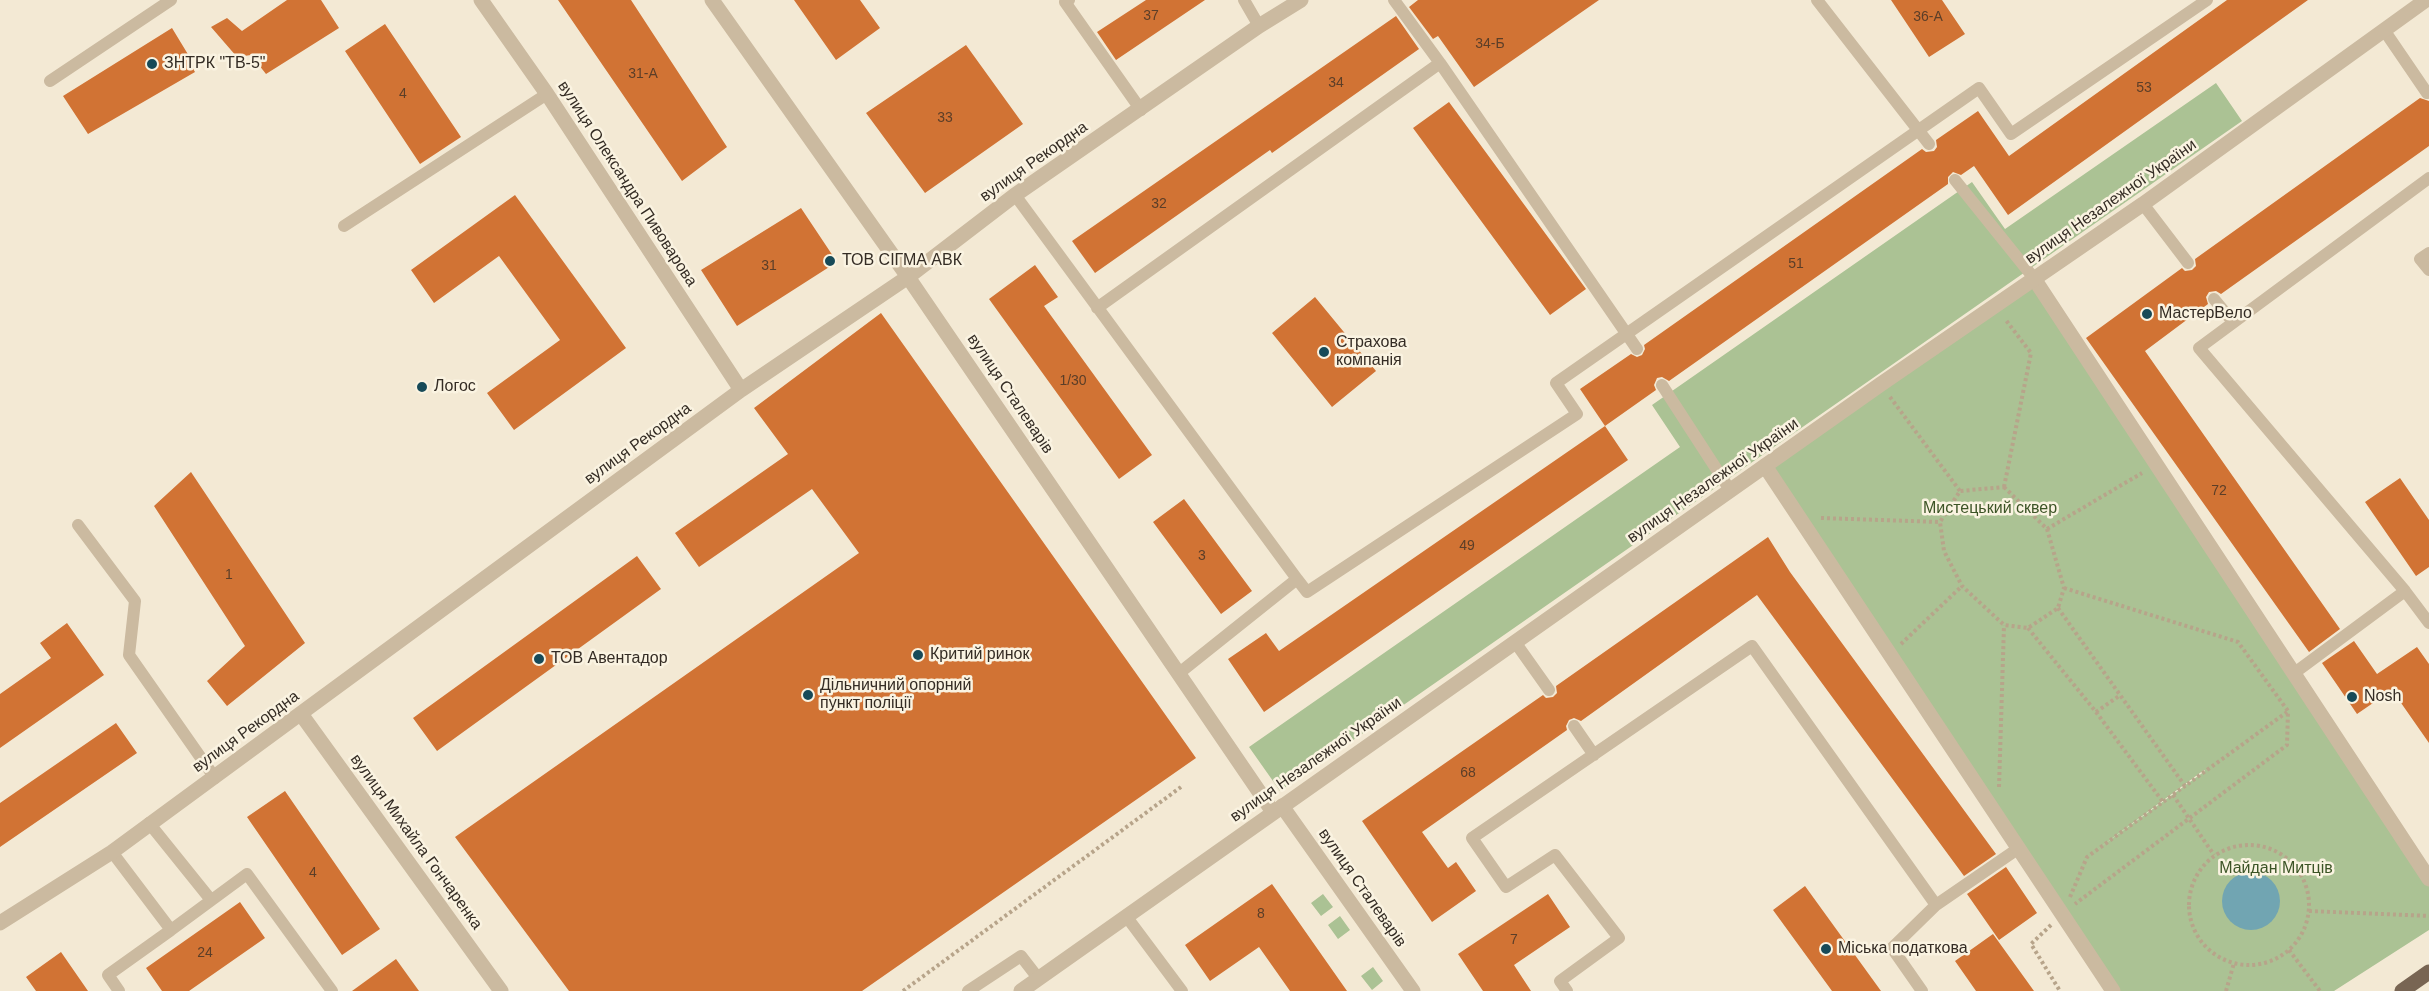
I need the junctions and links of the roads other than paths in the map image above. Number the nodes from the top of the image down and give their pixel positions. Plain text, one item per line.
1 (171, 0) edge
2 (481, 0) edge
3 (712, 0) edge
4 (1069, 0) edge
5 (1244, 0) edge
6 (1301, 0) edge
7 (1394, 0) edge
8 (1817, 0) edge
9 (2207, 0) edge
10 (2420, 2) edge
11 (1259, 26) junction
12 (2384, 30) junction
13 (1440, 63) junction
14 (50, 81) dead end
15 (2427, 93) dead end
16 (547, 94) junction
17 (1141, 110) junction
18 (1918, 130) junction
19 (1929, 144) dead end
20 (2429, 178) edge
21 (1955, 180) dead end
22 (1015, 195) junction
23 (2143, 204) junction
24 (344, 226) dead end
25 (2429, 253) edge
26 (2188, 264) dead end
27 (2429, 270) edge
28 (908, 277) junction
29 (2033, 277) junction
30 (2214, 299) dead end
31 (1097, 308) junction
32 (2234, 322) junction
33 (1626, 333) junction
34 (1637, 349) dead end
35 (1662, 385) dead end
36 (741, 390) junction
37 (1765, 466) junction
38 (1730, 490) junction
39 (78, 525) dead end
40 (1297, 579) junction
41 (2405, 591) junction
42 (2429, 622) edge
43 (1515, 642) junction
44 (1178, 674) junction
45 (2293, 674) junction
46 (1549, 690) dead end
47 (301, 714) junction
48 (1574, 726) dead end
49 (1594, 755) junction
50 (214, 778) junction
51 (1278, 809) junction
52 (149, 823) junction
53 (2019, 848) junction
54 (112, 852) junction
55 (2429, 879) edge
56 (212, 900) junction
57 (1936, 905) junction
58 (1126, 916) junction
59 (0, 923) edge
60 (171, 930) junction
61 (2429, 972) edge
62 (1038, 978) junction
63 (119, 991) edge
64 (332, 991) edge
65 (501, 991) edge
66 (968, 991) edge
67 (1021, 991) edge
68 (1182, 991) edge
69 (1413, 991) edge
70 (1567, 991) edge
71 (1922, 991) edge
72 (2113, 991) edge
73 (2402, 991) edge

1 - 14 lane
2 - 16 street, вулиця Олександра Пивоварова
3 - 28 street, вулиця Сталеварів
4 - 17 lane
5 - 11 lane
6 - 11 street, вулиця Рекордна
7 - 13 lane
8 - 18 lane
9 - 18 lane
10 - 12 street, вулиця Незалежної України
11 - 17 street, вулиця Рекордна
12 - 15 lane
12 - 23 street, вулиця Незалежної України
13 - 31 lane
13 - 33 lane
16 - 24 lane
16 - 36 street, вулиця Олександра Пивоварова
17 - 22 street, вулиця Рекордна
18 - 19 lane
18 - 33 lane
20 - 32 lane
21 - 29 lane
22 - 28 street, вулиця Рекордна
22 - 31 lane
23 - 26 lane
23 - 29 street, вулиця Незалежної України
25 - 27 lane
28 - 36 street, вулиця Рекордна
28 - 44 street, вулиця Сталеварів
29 - 37 street, вулиця Незалежної України
29 - 45 street
30 - 32 lane
31 - 40 lane
32 - 41 lane
33 - 34 lane
33 - 40 lane
35 - 38 lane
36 - 47 street, вулиця Рекордна
37 - 38 street, вулиця Незалежної України
37 - 53 street
38 - 43 street, вулиця Незалежної України
39 - 50 lane
40 - 44 lane
41 - 42 lane
41 - 45 lane
43 - 46 lane
43 - 51 street, вулиця Незалежної України
44 - 51 street, вулиця Сталеварів
45 - 55 street
47 - 50 street, вулиця Рекордна
47 - 65 street, вулиця Михайла Гончаренка
48 - 49 lane
49 - 57 lane
49 - 70 lane
50 - 52 street, вулиця Рекордна
51 - 58 street, вулиця Незалежної України
51 - 69 street, вулиця Сталеварів
52 - 54 street, вулиця Рекордна
52 - 56 lane
53 - 57 lane
53 - 72 street
54 - 59 street, вулиця Рекордна
54 - 60 lane
56 - 60 lane
56 - 64 lane
57 - 71 lane
58 - 62 street, вулиця Незалежної України
58 - 68 lane
60 - 63 lane
61 - 73 main road
62 - 66 lane
62 - 67 street, вулиця Незалежної України

